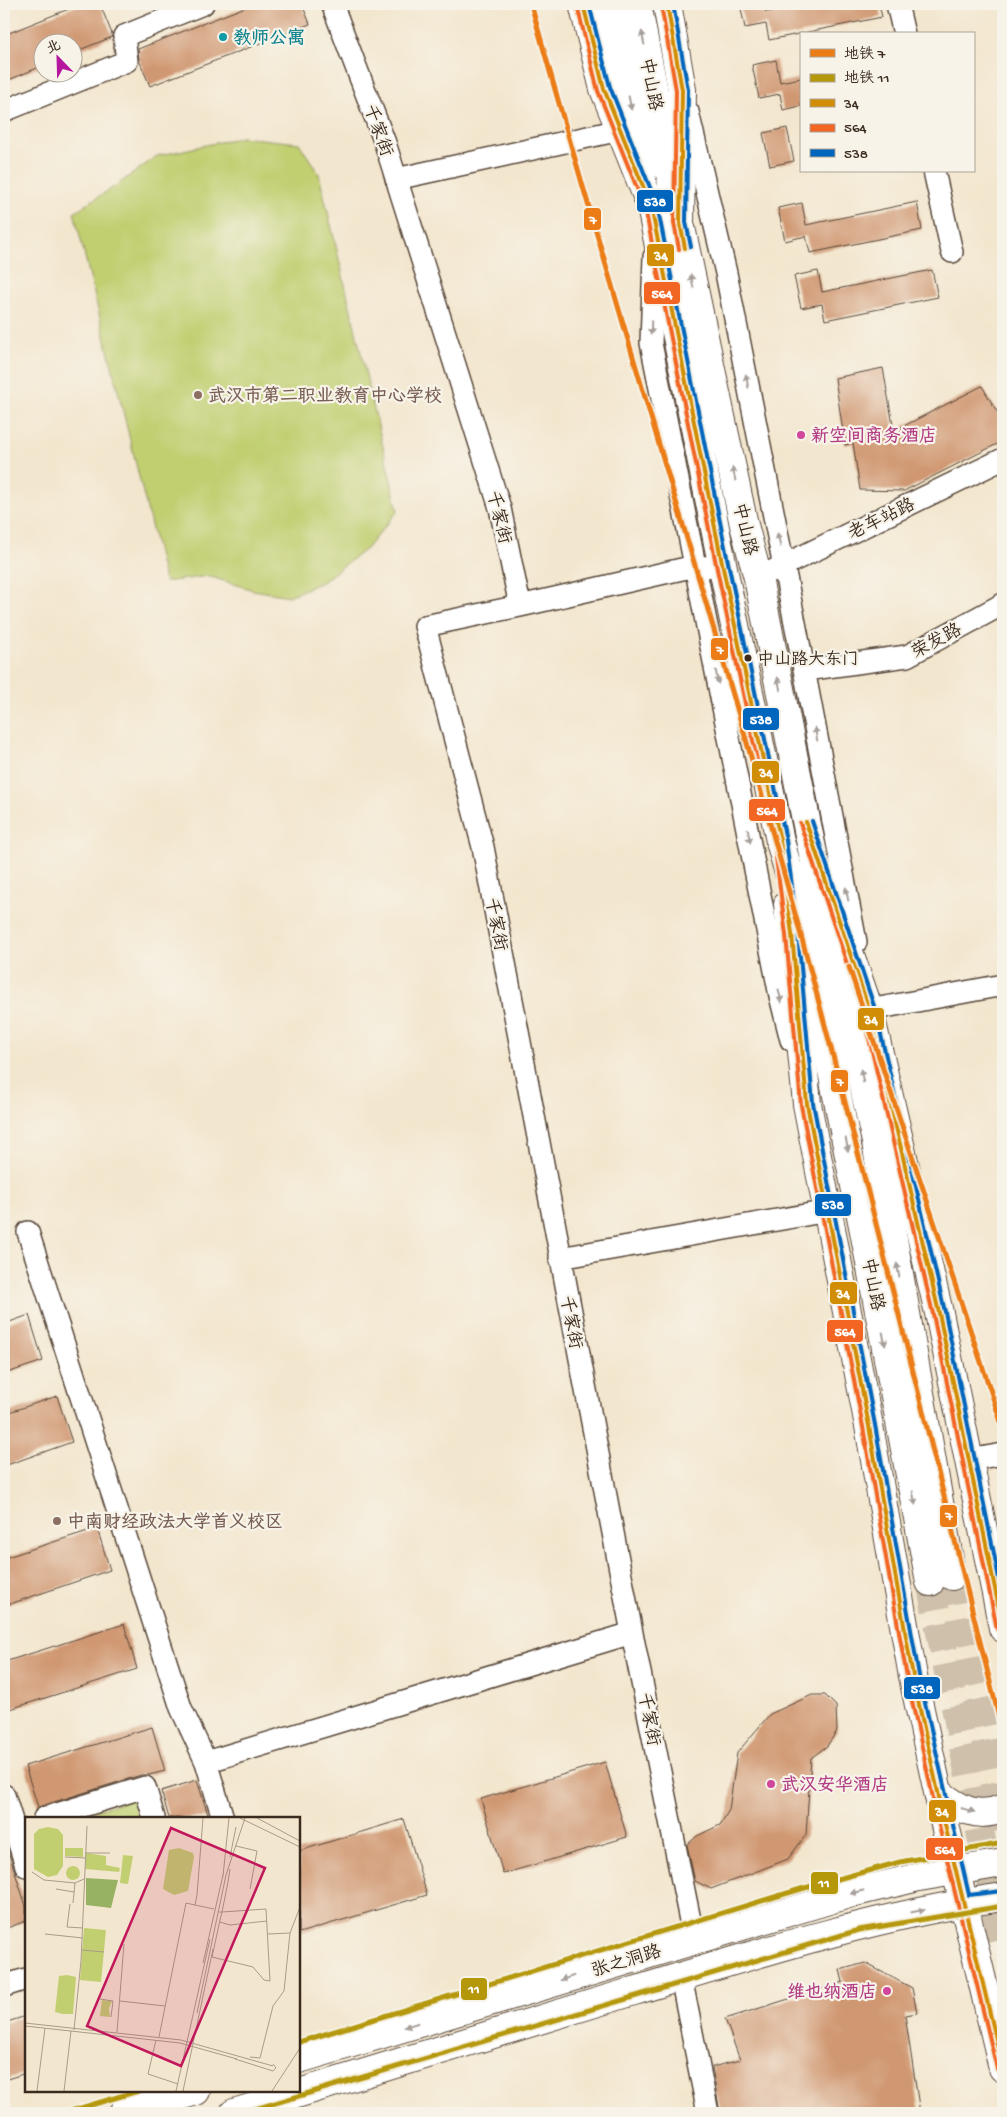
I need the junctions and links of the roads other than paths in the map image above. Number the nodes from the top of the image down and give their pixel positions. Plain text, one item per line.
1 (203, 4) edge
2 (332, 4) edge
3 (583, 4) edge
4 (611, 4) edge
5 (637, 4) edge
6 (667, 4) edge
7 (897, 4) edge
8 (904, 32) edge
9 (682, 90) junction
10 (4, 111) edge
11 (620, 130) junction
12 (934, 172) edge
13 (396, 179) junction
14 (662, 219) junction
15 (952, 252) dead end
16 (1003, 459) edge
17 (784, 565) junction
18 (695, 566) junction
19 (723, 568) junction
20 (758, 578) junction
21 (1003, 604) edge
22 (520, 606) junction
23 (804, 670) junction
24 (809, 835) junction
25 (780, 841) junction
26 (1003, 985) edge
27 (869, 1010) junction
28 (807, 1104) junction
29 (828, 1211) junction
30 (28, 1232) dead end
31 (560, 1258) junction
32 (1003, 1454) edge
33 (969, 1460) junction
34 (1003, 1628) edge
35 (632, 1633) junction
36 (206, 1762) junction
37 (938, 1792) junction
38 (4, 1794) edge
39 (1003, 1808) edge
40 (47, 1817) edge
41 (154, 1817) edge
42 (223, 1817) edge
43 (15, 1827) edge
44 (25, 1862) edge
45 (1003, 1863) edge
46 (956, 1870) junction
47 (1003, 1897) edge
48 (964, 1902) junction
49 (694, 1940) junction
50 (680, 1977) junction
51 (1003, 1978) edge
52 (25, 1979) edge
53 (4, 1986) edge
54 (996, 2036) junction
55 (300, 2059) edge
56 (1003, 2068) edge
57 (193, 2092) edge
58 (123, 2113) edge
59 (234, 2113) edge
60 (708, 2113) edge

1 - 10 street
2 - 13 street, 千家街
3 - 11 main road, 中山路
4 -> 14 main road, 中山路
14 -> 5 main road, 中山路
6 - 9 main road, 中山路
7 - 8 street
9 - 14 main road, 中山路
17 -> 9 street
11 - 13 street
11 - 14 main road, 中山路
12 - 15 street
13 - 22 street, 千家街
14 -> 18 street
14 - 19 main road, 中山路
20 -> 14 main road, 中山路
16 - 17 street, 老车站路
17 - 20 street, 老车站路
17 - 23 street
18 - 19 street
18 - 22 street
18 -> 28 street
19 - 25 main road, 中山路
24 -> 20 main road, 中山路
21 - 23 street, 荣发路
22 - 31 street, 千家街
27 -> 23 street
25 -> 24 main road, 中山路
24 - 27 main road, 中山路
25 - 28 main road, 中山路
26 - 27 street
27 - 33 main road, 中山路
28 - 29 main road, 中山路
29 - 31 street
29 - 37 main road, 中山路
30 - 36 street
31 - 35 street, 千家街
32 - 33 street
33 - 34 main road, 中山路
35 - 36 street
35 - 49 street, 千家街
36 - 42 street
37 -> 39 main road
37 - 46 main road, 中山路
38 - 43 street
40 - 41 street
43 - 44 street
45 - 46 main road, 张之洞路
46 - 48 main road, 中山路
46 -> 49 main road, 张之洞路
47 - 48 main road, 张之洞路
50 -> 48 main road, 张之洞路
48 - 54 main road, 中山路
49 -> 55 main road, 张之洞路
50 - 59 main road, 张之洞路
50 - 60 street
51 - 54 main road
52 - 53 street
54 - 56 main road, 中山路
57 - 58 main road

